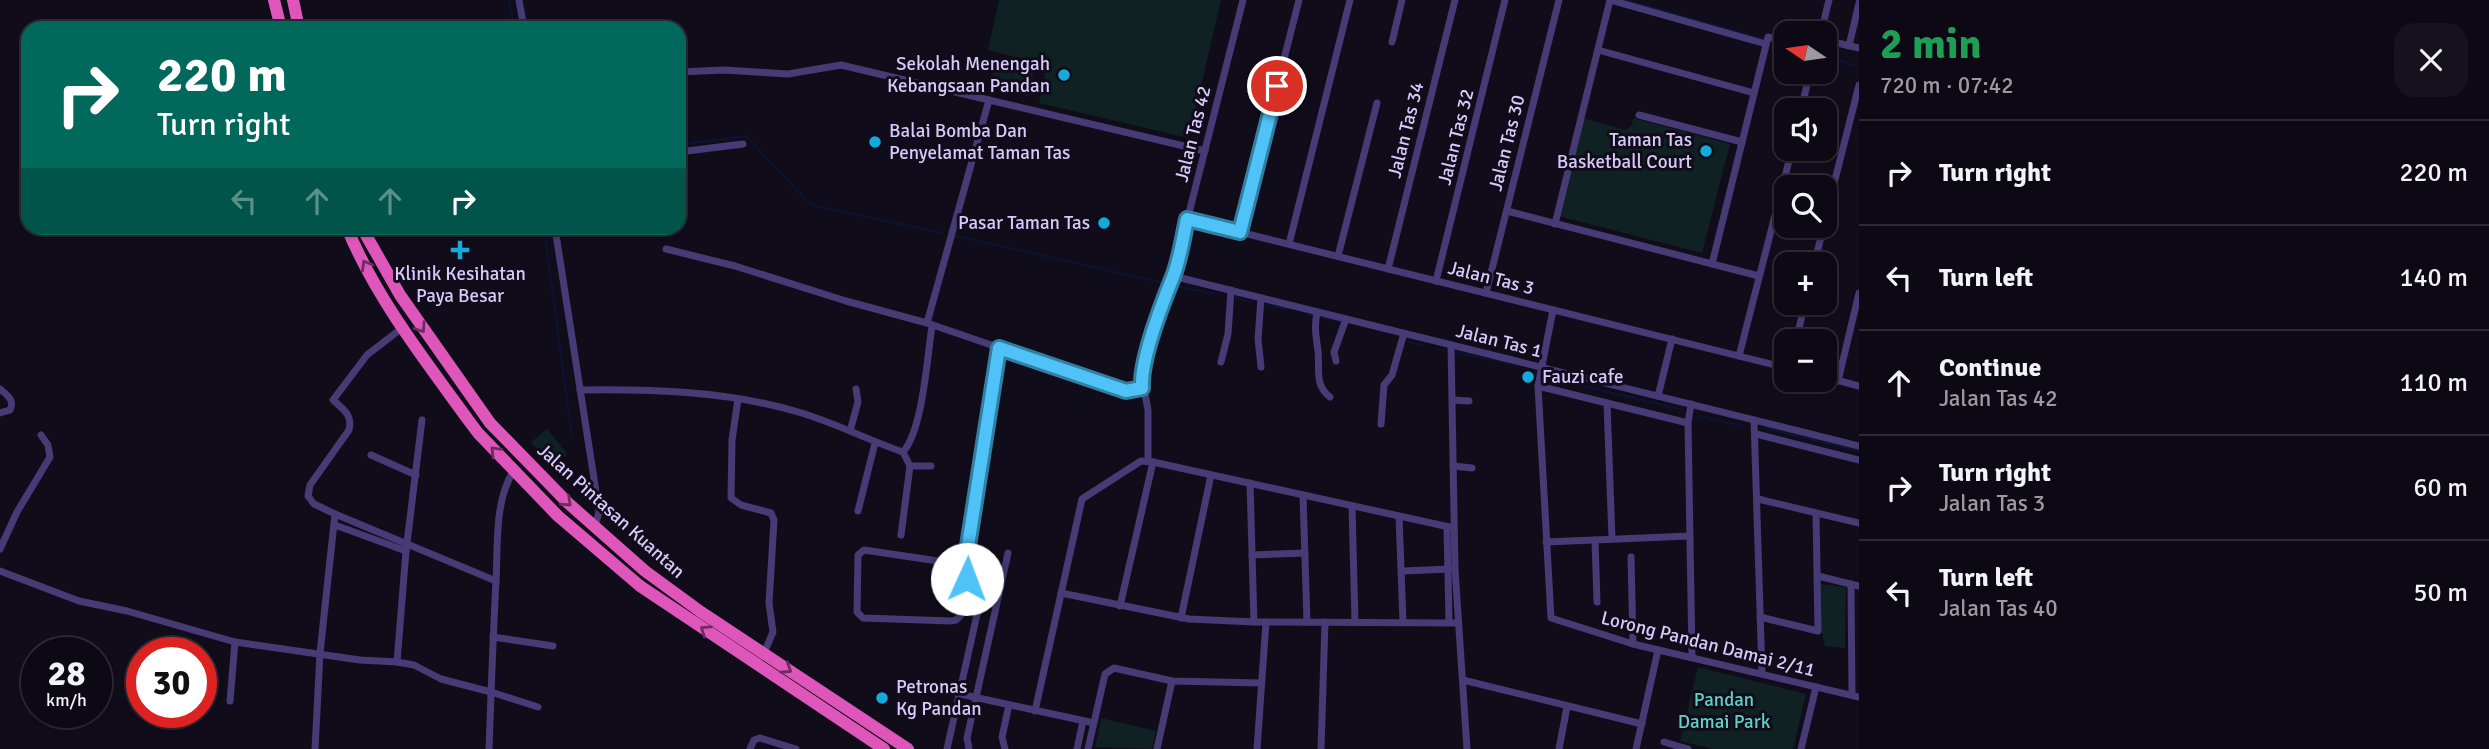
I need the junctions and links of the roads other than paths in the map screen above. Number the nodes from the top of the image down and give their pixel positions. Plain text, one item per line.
1 (274, 0) edge
2 (292, 0) edge
3 (519, 0) edge
4 (1243, 0) edge
5 (1299, 0) edge
6 (1350, 0) edge
7 (1402, 0) edge
8 (1455, 0) edge
9 (1505, 0) edge
10 (1559, 0) edge
11 (1610, 0) edge
12 (1829, 0) edge
13 (1859, 3) edge
14 (279, 21) edge
15 (297, 21) edge
16 (523, 21) edge
17 (1824, 21) edge
18 (1774, 38) edge
19 (1392, 42) dead end
20 (1838, 43) edge
21 (1766, 44) junction
22 (1849, 46) junction
23 (1859, 48) edge
24 (1598, 50) junction
25 (686, 72) edge
26 (1859, 85) edge
27 (1754, 93) junction
28 (989, 100) junction
29 (1377, 103) dead end
30 (1639, 115) dead end
31 (1741, 142) junction
32 (743, 144) dead end
33 (686, 151) edge
34 (1205, 151) junction
35 (1788, 161) edge
36 (1836, 175) edge
37 (1507, 211) junction
38 (1187, 219) junction
39 (1555, 224) junction
40 (1240, 232) junction
41 (350, 235) edge
42 (366, 235) edge
43 (556, 235) edge
44 (1289, 244) junction
45 (666, 249) dead end
46 (1338, 256) junction
47 (1712, 264) junction
48 (1388, 269) junction
49 (1173, 276) junction
50 (1759, 276) junction
51 (1436, 281) junction
52 (1231, 290) junction
53 (1486, 293) junction
54 (1859, 293) edge
55 (1261, 298) junction
56 (1553, 310) junction
57 (1317, 312) junction
58 (1346, 319) junction
59 (929, 325) junction
60 (402, 328) junction
61 (1404, 333) junction
62 (1672, 339) junction
63 (1451, 345) junction
64 (999, 348) junction
65 (1739, 356) junction
66 (1336, 361) dead end
67 (1222, 362) dead end
68 (1774, 365) edge
69 (1261, 367) dead end
70 (1540, 367) junction
71 (1838, 380) joint
72 (1538, 386) junction
73 (1859, 386) edge
74 (0, 388) edge
75 (1142, 388) junction
76 (856, 389) dead end
77 (580, 390) junction
78 (1658, 396) junction
79 (1330, 397) dead end
80 (738, 399) junction
81 (1452, 400) junction
82 (1469, 401) dead end
83 (1607, 403) junction
84 (1691, 404) junction
85 (0, 413) edge
86 (422, 420) dead end
87 (1754, 420) junction
88 (1688, 423) junction
89 (1381, 424) dead end
90 (850, 431) junction
91 (1756, 433) junction
92 (41, 435) dead end
93 (874, 443) junction
94 (1859, 446) edge
95 (903, 452) junction
96 (371, 455) dead end
97 (1859, 460) edge
98 (1151, 461) junction
99 (910, 466) junction
100 (931, 466) dead end
101 (1453, 466) junction
102 (1472, 468) dead end
103 (514, 470) junction
104 (416, 475) junction
105 (1211, 475) junction
106 (1250, 484) junction
107 (1303, 495) junction
108 (1758, 499) junction
109 (1352, 506) junction
110 (858, 511) dead end
111 (1816, 513) junction
112 (335, 514) junction
113 (1399, 516) junction
114 (1859, 523) edge
115 (335, 525) junction
116 (595, 527) junction
117 (1450, 528) junction
118 (901, 535) dead end
119 (1690, 536) junction
120 (1612, 539) junction
121 (1595, 540) junction
122 (1546, 542) junction
123 (0, 548) edge
124 (407, 548) junction
125 (1008, 553) dead end
126 (1305, 553) junction
127 (1252, 555) junction
128 (1631, 557) dead end
129 (965, 565) junction
130 (1451, 569) junction
131 (0, 571) edge
132 (1402, 571) junction
133 (986, 574) dead end
134 (1818, 576) junction
135 (496, 580) junction
136 (1855, 585) edge
137 (1061, 593) junction
138 (1597, 602) dead end
139 (1120, 606) junction
140 (961, 615) junction
141 (1760, 617) junction
142 (1181, 618) junction
143 (976, 620) junction
144 (1254, 622) junction
145 (1266, 622) junction
146 (1307, 622) junction
147 (1325, 622) junction
148 (1355, 622) junction
149 (1403, 622) junction
150 (1453, 623) junction
151 (493, 637) junction
152 (235, 642) junction
153 (1633, 644) junction
154 (553, 646) dead end
155 (1658, 650) junction
156 (320, 653) junction
157 (764, 653) junction
158 (1692, 657) junction
159 (397, 662) junction
160 (1762, 673) junction
161 (1463, 680) junction
162 (1172, 681) junction
163 (1261, 682) junction
164 (1816, 687) junction
165 (491, 692) junction
166 (960, 694) junction
167 (1856, 696) edge
168 (977, 698) junction
169 (230, 701) dead end
170 (1009, 705) junction
171 (538, 707) dead end
172 (1567, 707) junction
173 (1035, 711) junction
174 (1083, 721) junction
175 (1094, 723) junction
176 (1642, 724) junction
177 (1664, 742) dead end
178 (315, 749) edge
179 (489, 749) edge
180 (750, 749) edge
181 (796, 749) edge
182 (884, 749) edge
183 (908, 749) edge
184 (947, 749) edge
185 (969, 749) edge
186 (1005, 749) edge
187 (1077, 749) edge
188 (1088, 749) edge
189 (1157, 749) edge
190 (1257, 749) edge
191 (1321, 749) edge
192 (1467, 749) edge
193 (1559, 749) edge
194 (1636, 749) edge
195 (1688, 749) edge
196 (1801, 749) edge

1 - 14 highway
2 - 15 highway
3 - 16 street
4 - 34 street, Jalan Tas 42
5 - 40 street
6 - 44 street
7 - 19 street
8 - 48 street, Jalan Tas 34
9 - 51 street, Jalan Tas 32
10 - 37 street, Jalan Tas 30
11 - 21 street
11 - 24 street
12 - 17 street
13 - 22 street
18 - 21 street
20 - 22 street
21 - 27 street
22 - 23 street
24 - 27 street
24 - 39 street
25 - 28 street
26 - 36 street
27 - 31 street
28 - 34 street
28 - 59 street
29 - 46 street
30 - 31 street
31 - 47 street
32 - 33 street
34 - 38 street, Jalan Tas 42
35 - 50 street
37 - 39 street
37 - 53 street, Jalan Tas 30
38 - 40 street, Jalan Tas 3
38 - 49 street, Jalan Tas 42
39 - 47 street
40 - 44 street, Jalan Tas 3
60 -> 41 highway, Jalan Pintasan Kuantan
42 -> 116 highway, Jalan Pintasan Kuantan
43 - 77 street
44 - 46 street, Jalan Tas 3
45 - 59 street
46 - 48 street, Jalan Tas 3
47 - 50 street
48 - 51 street, Jalan Tas 3
49 - 52 street, Jalan Tas 1
49 - 75 street, Jalan Tas 42
50 - 65 street
51 - 53 street, Jalan Tas 3
52 - 55 street, Jalan Tas 1
52 - 67 street
53 - 56 street, Jalan Tas 3
54 - 71 street
55 - 57 street, Jalan Tas 1
55 - 69 street
56 - 62 street, Jalan Tas 3
56 - 70 street
57 - 58 street, Jalan Tas 1
57 - 79 street
58 - 61 street, Jalan Tas 1
58 - 66 street
59 - 64 street
59 - 95 street
103 -> 60 highway, Jalan Pintasan Kuantan
60 - 112 street
61 - 63 street, Jalan Tas 1
61 - 89 street
62 - 65 street, Jalan Tas 3
62 - 78 street
63 - 70 street, Jalan Tas 1
63 - 81 street
64 - 75 street
64 - 129 street
65 - 68 street, Jalan Tas 3
70 - 72 street
70 - 78 street, Jalan Tas 1
71 - 73 street
72 - 83 street
72 - 122 street
74 - 85 street
75 - 98 street
76 - 90 street
77 - 80 street
77 - 116 street
78 - 84 street, Jalan Tas 1
80 - 90 street
80 - 157 street
81 - 82 street
81 - 101 street
83 - 88 street
83 - 120 street
84 - 87 street, Jalan Tas 1
84 - 88 street
86 - 104 street
87 - 91 street
87 - 94 street, Jalan Tas 1
88 - 119 street
90 - 93 street
91 - 97 street
91 - 108 street
92 - 123 street
93 - 95 street
93 - 110 street
95 - 99 street
96 - 104 street
98 - 105 street
98 - 137 street
98 - 139 street
99 - 100 street
99 - 118 street
101 - 102 street
101 - 117 street
103 - 135 street
182 -> 103 highway, Jalan Pintasan Kuantan
104 - 124 street
105 - 106 street
105 - 142 street
106 - 107 street
106 - 127 street
107 - 109 street
107 - 126 street
108 - 111 street
108 - 141 street
109 - 113 street
109 - 148 street
111 - 114 street
111 - 134 street
112 - 115 street
112 - 124 street
113 - 117 street
113 - 132 street
115 - 124 street
115 - 156 street
116 - 157 highway, Jalan Pintasan Kuantan
117 - 130 street
119 - 120 street
119 - 158 street
120 - 121 street
121 - 122 street
121 - 138 street
122 - 153 street, Lorong Pandan Damai 2/11
124 - 135 street
124 - 159 street
125 - 168 street
126 - 127 street
126 - 146 street
127 - 144 street
128 - 153 street
129 - 140 street
129 - 140 street
130 - 132 street
130 - 150 street
131 - 152 street
132 - 149 street
133 - 143 street
134 - 136 street
134 - 141 street
135 - 151 street
136 - 167 street
137 - 139 street
137 - 173 street
139 - 142 street
140 - 143 street
141 - 160 street
142 - 144 street
143 - 166 street
144 - 145 street
145 - 146 street
145 - 163 street
146 - 147 street
147 - 148 street
147 - 191 street
148 - 149 street
149 - 150 street
150 - 161 street
151 - 154 street
151 - 165 street
152 - 156 street
152 - 169 street
153 - 155 street, Lorong Pandan Damai 2/11
155 - 158 street, Lorong Pandan Damai 2/11
155 - 176 street
156 - 159 street
156 - 178 street
157 -> 183 highway, Jalan Pintasan Kuantan
158 - 160 street, Lorong Pandan Damai 2/11
159 - 165 street
160 - 164 street, Lorong Pandan Damai 2/11
161 - 172 street
161 - 192 street
162 - 163 street
162 - 175 street
162 - 189 street
163 - 190 street
164 - 167 street, Lorong Pandan Damai 2/11
164 - 196 street
165 - 171 street
165 - 179 street
166 - 168 street
166 - 184 street
168 - 170 street
168 - 185 street
170 - 173 street
170 - 186 street
172 - 176 street
172 - 193 street
173 - 174 street
174 - 175 street
174 - 187 street
175 - 188 street
176 - 194 street
177 - 195 street
180 - 181 street

